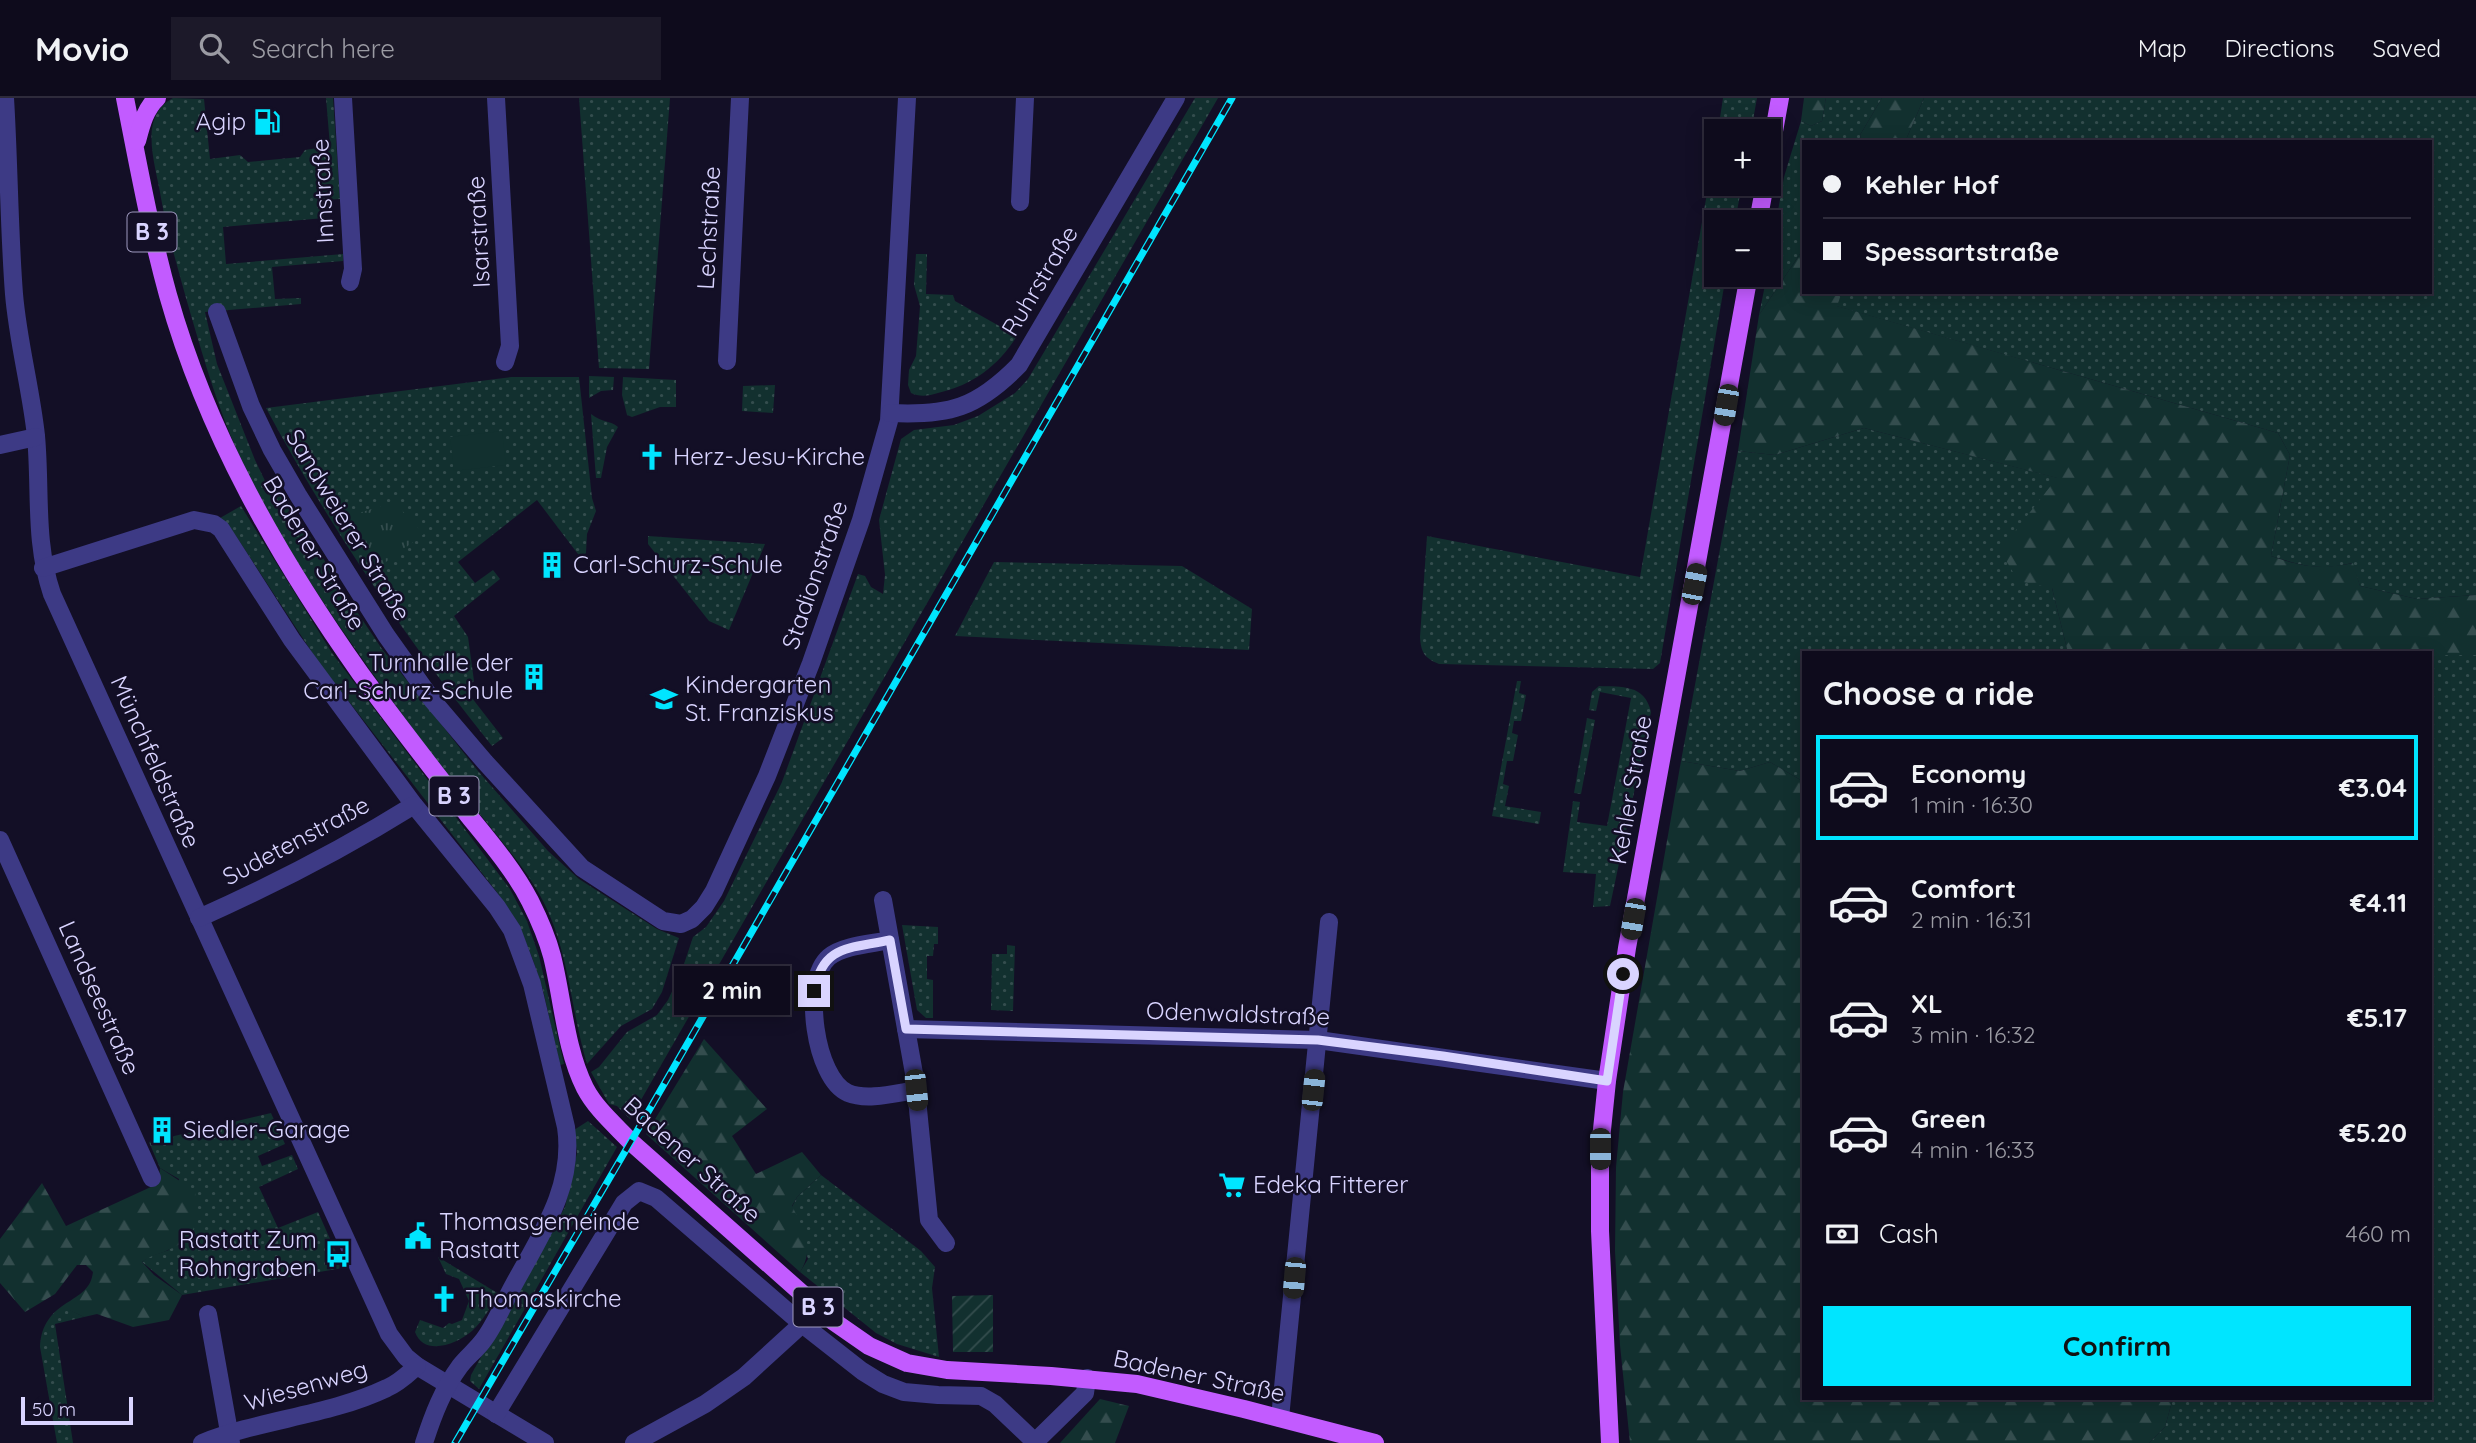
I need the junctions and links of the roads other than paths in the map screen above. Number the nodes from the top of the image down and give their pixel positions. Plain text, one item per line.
1 (125, 98) edge
2 (157, 98) edge
3 (343, 98) edge
4 (496, 98) edge
5 (740, 98) edge
6 (907, 98) edge
7 (1025, 98) edge
8 (1176, 98) edge
9 (1780, 98) edge
10 (4, 110) edge
11 (1776, 119) edge
12 (135, 148) junction
13 (1020, 202) dead end
14 (350, 282) dead end
15 (1747, 287) edge
16 (217, 312) dead end
17 (505, 362) dead end
18 (727, 362) dead end
19 (890, 413) junction
20 (36, 437) junction
21 (0, 445) edge
22 (43, 568) junction
23 (414, 805) junction
24 (0, 840) edge
25 (883, 900) dead end
26 (199, 918) junction
27 (692, 919) joint
28 (1329, 922) dead end
29 (890, 940) junction
30 (906, 1029) junction
31 (1318, 1040) junction
32 (1607, 1081) junction
33 (916, 1090) junction
34 (152, 1178) dead end
35 (946, 1243) dead end
36 (208, 1314) dead end
37 (802, 1324) junction
38 (417, 1366) junction
39 (1087, 1378) junction
40 (447, 1385) junction
41 (496, 1413) junction
42 (1280, 1418) junction
43 (230, 1438) edge
44 (1609, 1442) edge
45 (202, 1443) edge
46 (424, 1443) edge
47 (545, 1443) edge
48 (634, 1443) edge
49 (1034, 1443) edge
50 (1375, 1443) edge

1 - 12 main road, Badener Straße / B 3
2 - 12 main road
3 - 14 street, Innstraße
4 - 17 street, Isarstraße
5 - 18 street, Lechstraße
6 - 19 street, Stadionstraße
7 - 13 street
8 - 19 street, Ruhrstraße
9 - 11 main road
10 - 20 street, Münchfeldstraße
12 - 39 main road, Badener Straße / B 3
15 - 32 main road, Kehler Straße
16 - 27 street, Sandweierer Straße
19 - 27 street, Stadionstraße
20 - 21 street
20 - 22 street, Münchfeldstraße
22 - 23 street
22 - 26 street, Münchfeldstraße
23 - 26 street, Sudetenstraße
23 - 40 street
24 - 34 street, Landseestraße
25 - 29 street
26 - 38 street, Münchfeldstraße
28 - 31 street
29 - 30 street
29 - 33 street
30 - 31 street, Odenwaldstraße
30 - 33 street
31 - 32 street, Odenwaldstraße
31 - 42 street
32 - 44 main road, Kehler Straße
33 - 35 street
36 - 43 street
37 - 41 street
37 - 48 street
37 - 49 street
38 - 40 street, Münchfeldstraße
38 - 43 street, Wiesenweg
39 - 42 main road, Badener Straße / B 3
39 - 49 street
40 - 41 street, Münchfeldstraße
40 - 46 street
41 - 47 street, Münchfeldstraße
42 - 50 main road, Badener Straße / B 3
43 - 45 street, Wiesenweg

